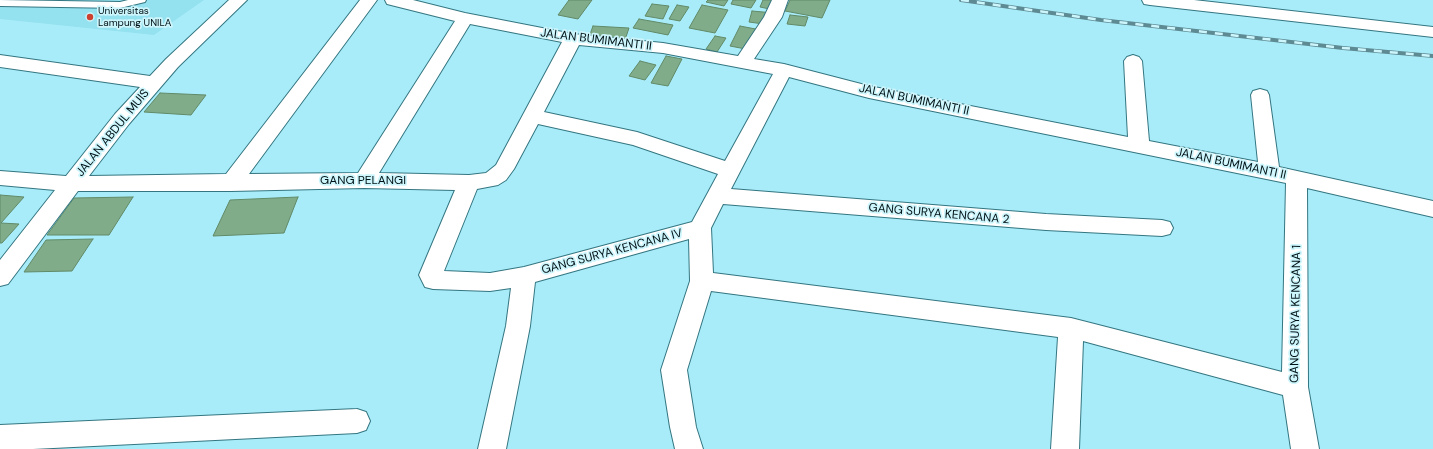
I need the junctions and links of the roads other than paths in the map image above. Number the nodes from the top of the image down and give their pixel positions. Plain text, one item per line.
1 (141, 0) edge
2 (239, 0) edge
3 (369, 0) edge
4 (393, 0) edge
5 (780, 0) edge
6 (1150, 0) edge
7 (123, 2) edge
8 (0, 3) edge
9 (465, 18) junction
10 (1433, 32) edge
11 (573, 40) junction
12 (0, 61) edge
13 (1133, 61) dead end
14 (742, 63) junction
15 (784, 70) junction
16 (154, 83) junction
17 (1260, 95) dead end
18 (532, 116) junction
19 (1138, 145) junction
20 (731, 171) junction
21 (1269, 172) junction
22 (0, 178) edge
23 (1297, 179) junction
24 (364, 180) junction
25 (231, 183) junction
26 (469, 183) junction
27 (71, 184) junction
28 (717, 196) junction
29 (1433, 210) edge
30 (700, 228) junction
31 (1162, 228) dead end
32 (524, 276) junction
33 (0, 277) edge
34 (702, 281) junction
35 (1071, 328) junction
36 (1294, 387) junction
37 (357, 421) dead end
38 (0, 438) edge
39 (492, 449) edge
40 (689, 449) edge
41 (1065, 449) edge
42 (1305, 449) edge

1 - 7 lane
2 - 16 street, JALAN ABDUL MUIS
3 - 25 street
4 - 9 street, JALAN BUMIMANTI II
5 - 14 street
6 - 10 street
7 - 8 lane
9 - 11 street, JALAN BUMIMANTI II
9 - 24 street
11 - 14 street, JALAN BUMIMANTI II
11 - 18 street, GANG PELANGI
12 - 16 street
13 - 19 street
14 - 15 street, JALAN BUMIMANTI II
15 - 19 street, JALAN BUMIMANTI II
15 - 20 street
16 - 27 street, JALAN ABDUL MUIS
17 - 21 street
18 - 20 street
18 - 26 street, GANG PELANGI
19 - 21 street, JALAN BUMIMANTI II
20 - 28 street
21 - 23 street, JALAN BUMIMANTI II
22 - 27 street, GANG PELANGI
23 - 29 street, JALAN BUMIMANTI II
23 - 36 street, GANG SURYA KENCANA 1
24 - 25 street, GANG PELANGI
24 - 26 street, GANG PELANGI
25 - 27 street, GANG PELANGI
26 - 32 street, GANG SURYA KENCANA IV
27 - 33 street, JALAN ABDUL MUIS
28 - 30 street
28 - 31 street, GANG SURYA KENCANA 2
30 - 32 street, GANG SURYA KENCANA IV
30 - 34 street
32 - 39 street
34 - 35 street
34 - 40 street
35 - 36 street
35 - 41 street
36 - 42 street, GANG SURYA KENCANA 1
37 - 38 street

